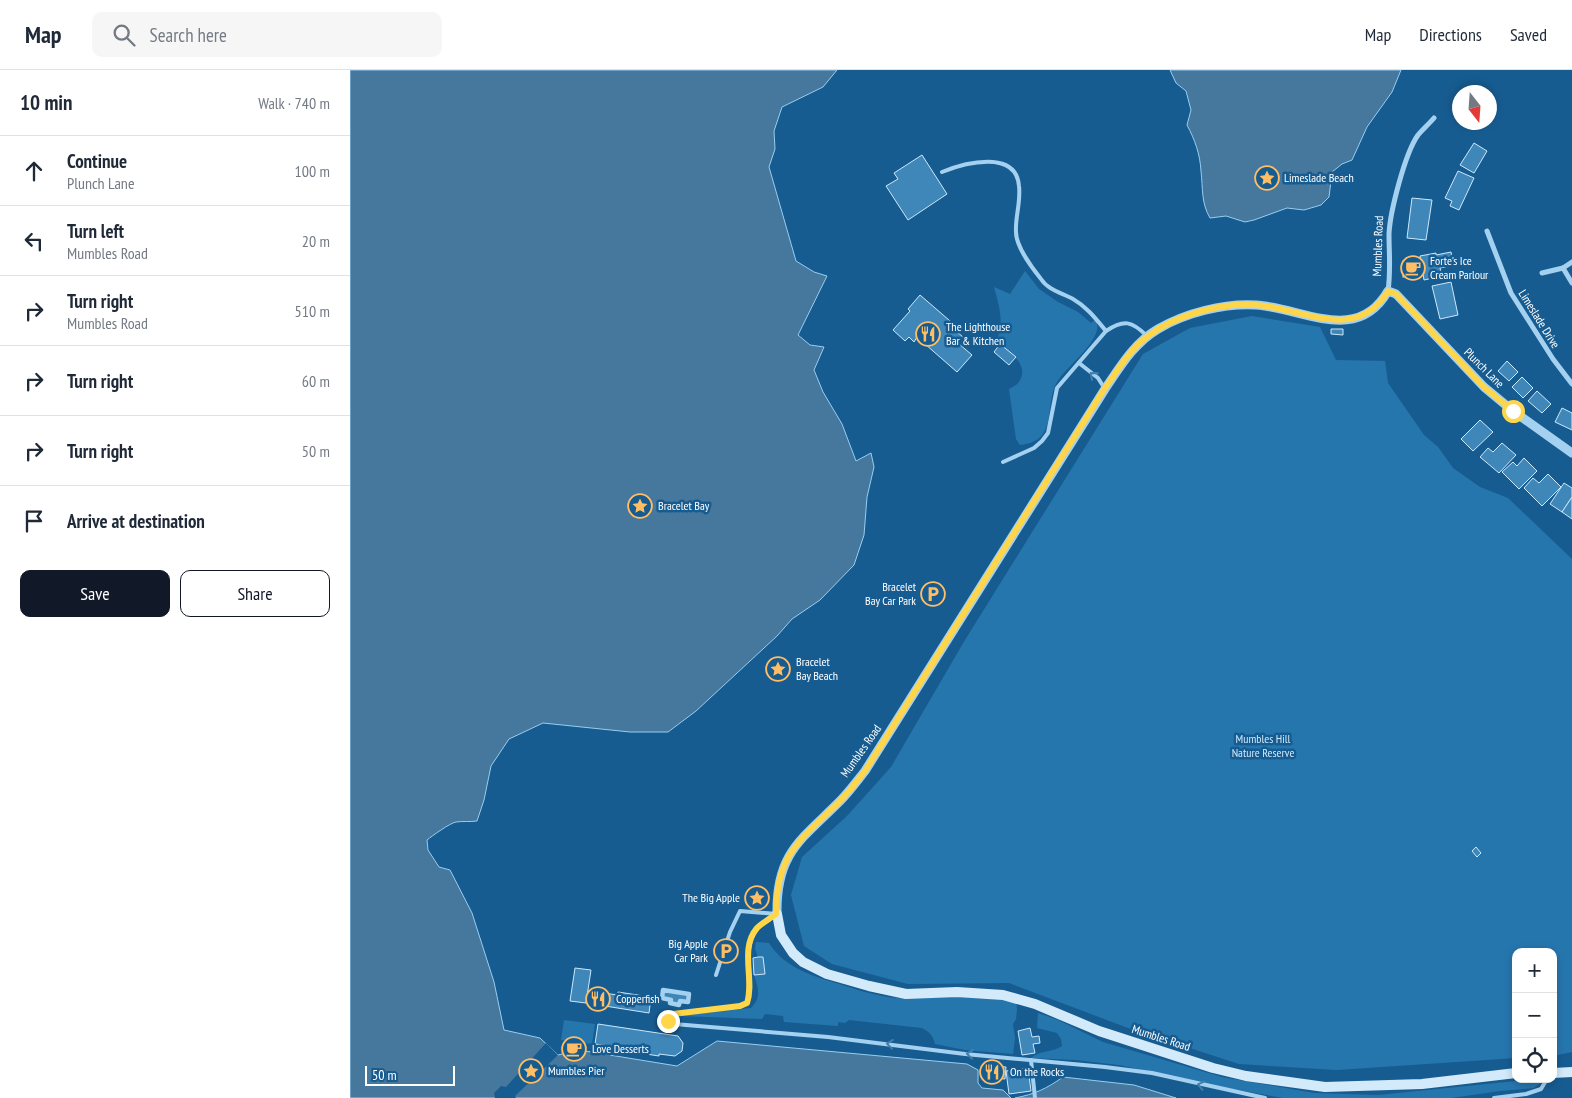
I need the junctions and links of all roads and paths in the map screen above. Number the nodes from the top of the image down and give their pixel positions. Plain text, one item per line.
1 (1434, 118) dead end
2 (942, 172) dead end
3 (1487, 231) dead end
4 (1572, 262) edge
5 (1563, 268) junction
6 (1542, 273) dead end
7 (1572, 283) edge
8 (1388, 291) junction
9 (1106, 331) junction
10 (1147, 336) junction
11 (1079, 363) junction
12 (1572, 384) edge
13 (1105, 388) junction
14 (1572, 452) edge
15 (1003, 462) dead end
16 (776, 914) junction
17 (716, 976) dead end
18 (688, 1002) joint
19 (1031, 1060) junction
20 (1557, 1072) edge
21 (1572, 1072) edge
22 (1512, 1074) edge
23 (1545, 1083) edge
24 (1035, 1098) edge
25 (1266, 1098) edge
26 (1494, 1098) edge

1 - 8 street, Mumbles Road
2 - 9 lane
3 - 12 street, Limeslade Drive
4 - 5 street
5 - 6 street
5 - 7 street
8 - 10 street, Mumbles Road
8 - 14 street, Plunch Lane
9 - 10 lane
9 - 11 lane
10 - 13 street, Mumbles Road
13 -> 11 lane
11 - 15 lane
13 - 16 street, Mumbles Road
16 - 17 lane
19 -> 16 lane
16 - 22 main road, Mumbles Road
18 - 18 street
19 - 24 lane
25 -> 19 lane
20 - 21 main road
23 - 26 lane

